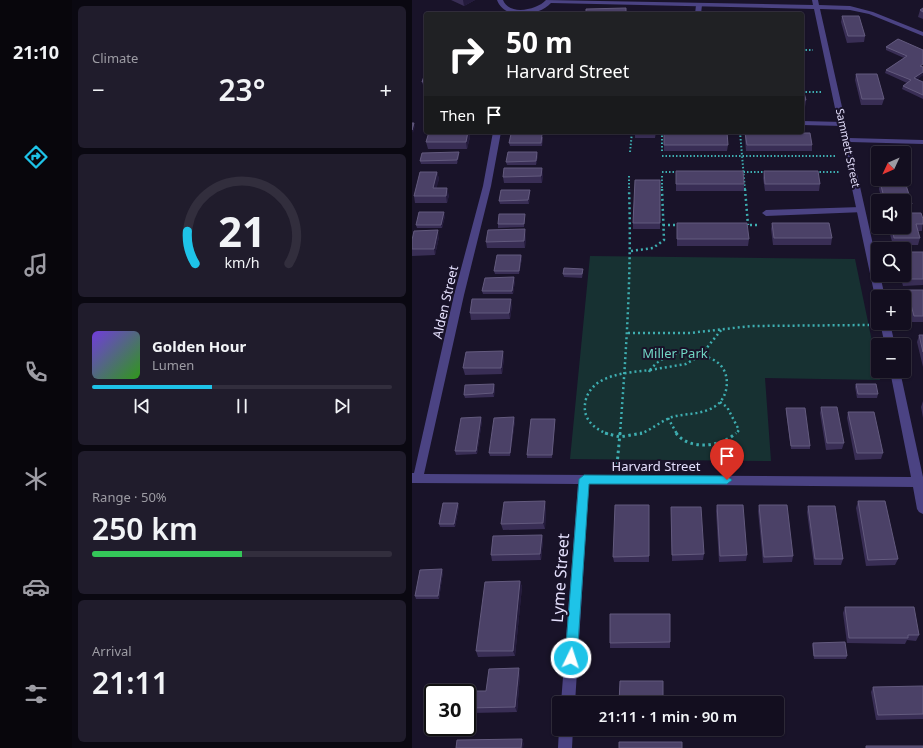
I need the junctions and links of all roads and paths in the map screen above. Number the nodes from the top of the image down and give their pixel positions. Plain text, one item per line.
1 (500, 0) edge
2 (550, 1) edge
3 (816, 3) edge
4 (699, 5) junction
5 (517, 12) edge
6 (525, 12) edge
7 (698, 12) edge
8 (923, 34) edge
9 (804, 124) edge
10 (843, 124) junction
11 (497, 134) edge
12 (632, 134) edge
13 (662, 134) edge
14 (740, 134) edge
15 (846, 140) junction
16 (923, 142) edge
17 (630, 152) dead end
18 (742, 156) junction
19 (850, 156) junction
20 (662, 172) dead end
21 (684, 172) edge
22 (736, 172) edge
23 (743, 172) junction
24 (767, 172) edge
25 (813, 172) edge
26 (852, 172) junction
27 (629, 176) dead end
28 (662, 176) dead end
29 (861, 210) junction
30 (766, 213) dead end
31 (748, 225) edge
32 (631, 250) junction
33 (878, 290) edge
34 (871, 324) edge
35 (722, 329) junction
36 (628, 334) junction
37 (703, 354) junction
38 (625, 372) junction
39 (649, 372) junction
40 (897, 378) edge
41 (720, 402) junction
42 (668, 418) junction
43 (620, 437) junction
44 (415, 478) edge
45 (584, 479) junction
46 (616, 479) junction
47 (920, 482) edge
48 (923, 509) edge
49 (568, 696) edge
50 (566, 736) edge
51 (565, 748) edge

1 - 5 street
2 - 4 street
2 - 6 street
3 - 4 street
3 - 8 street
3 - 10 street, Sammett Street
4 - 7 street
9 - 10 street
10 - 15 street, Sammett Street
11 - 44 street, Alden Street
12 - 17 path
13 - 18 path
14 - 18 path
15 - 16 street
15 - 19 street, Sammett Street
18 - 19 path
18 - 23 path
19 - 26 street, Sammett Street
20 - 21 path
22 - 23 path
23 - 24 path
23 - 31 path
25 - 26 path
26 - 29 street, Sammett Street
27 - 32 path
28 - 32 path
29 - 30 street
29 - 33 street, Sammett Street
32 - 36 path
34 - 35 path
35 - 36 path
35 - 37 path
36 - 38 path
37 - 39 path
37 - 39 path
37 - 41 path
38 - 39 path
38 - 43 path
38 - 43 path
40 - 47 street
41 - 42 path
41 - 42 path
42 - 43 path
43 - 46 path
44 - 45 street, Harvard Street
45 - 46 street, Harvard Street
45 - 49 street, Lyme Street
46 - 47 street, Harvard Street
47 - 48 street
50 - 51 street

